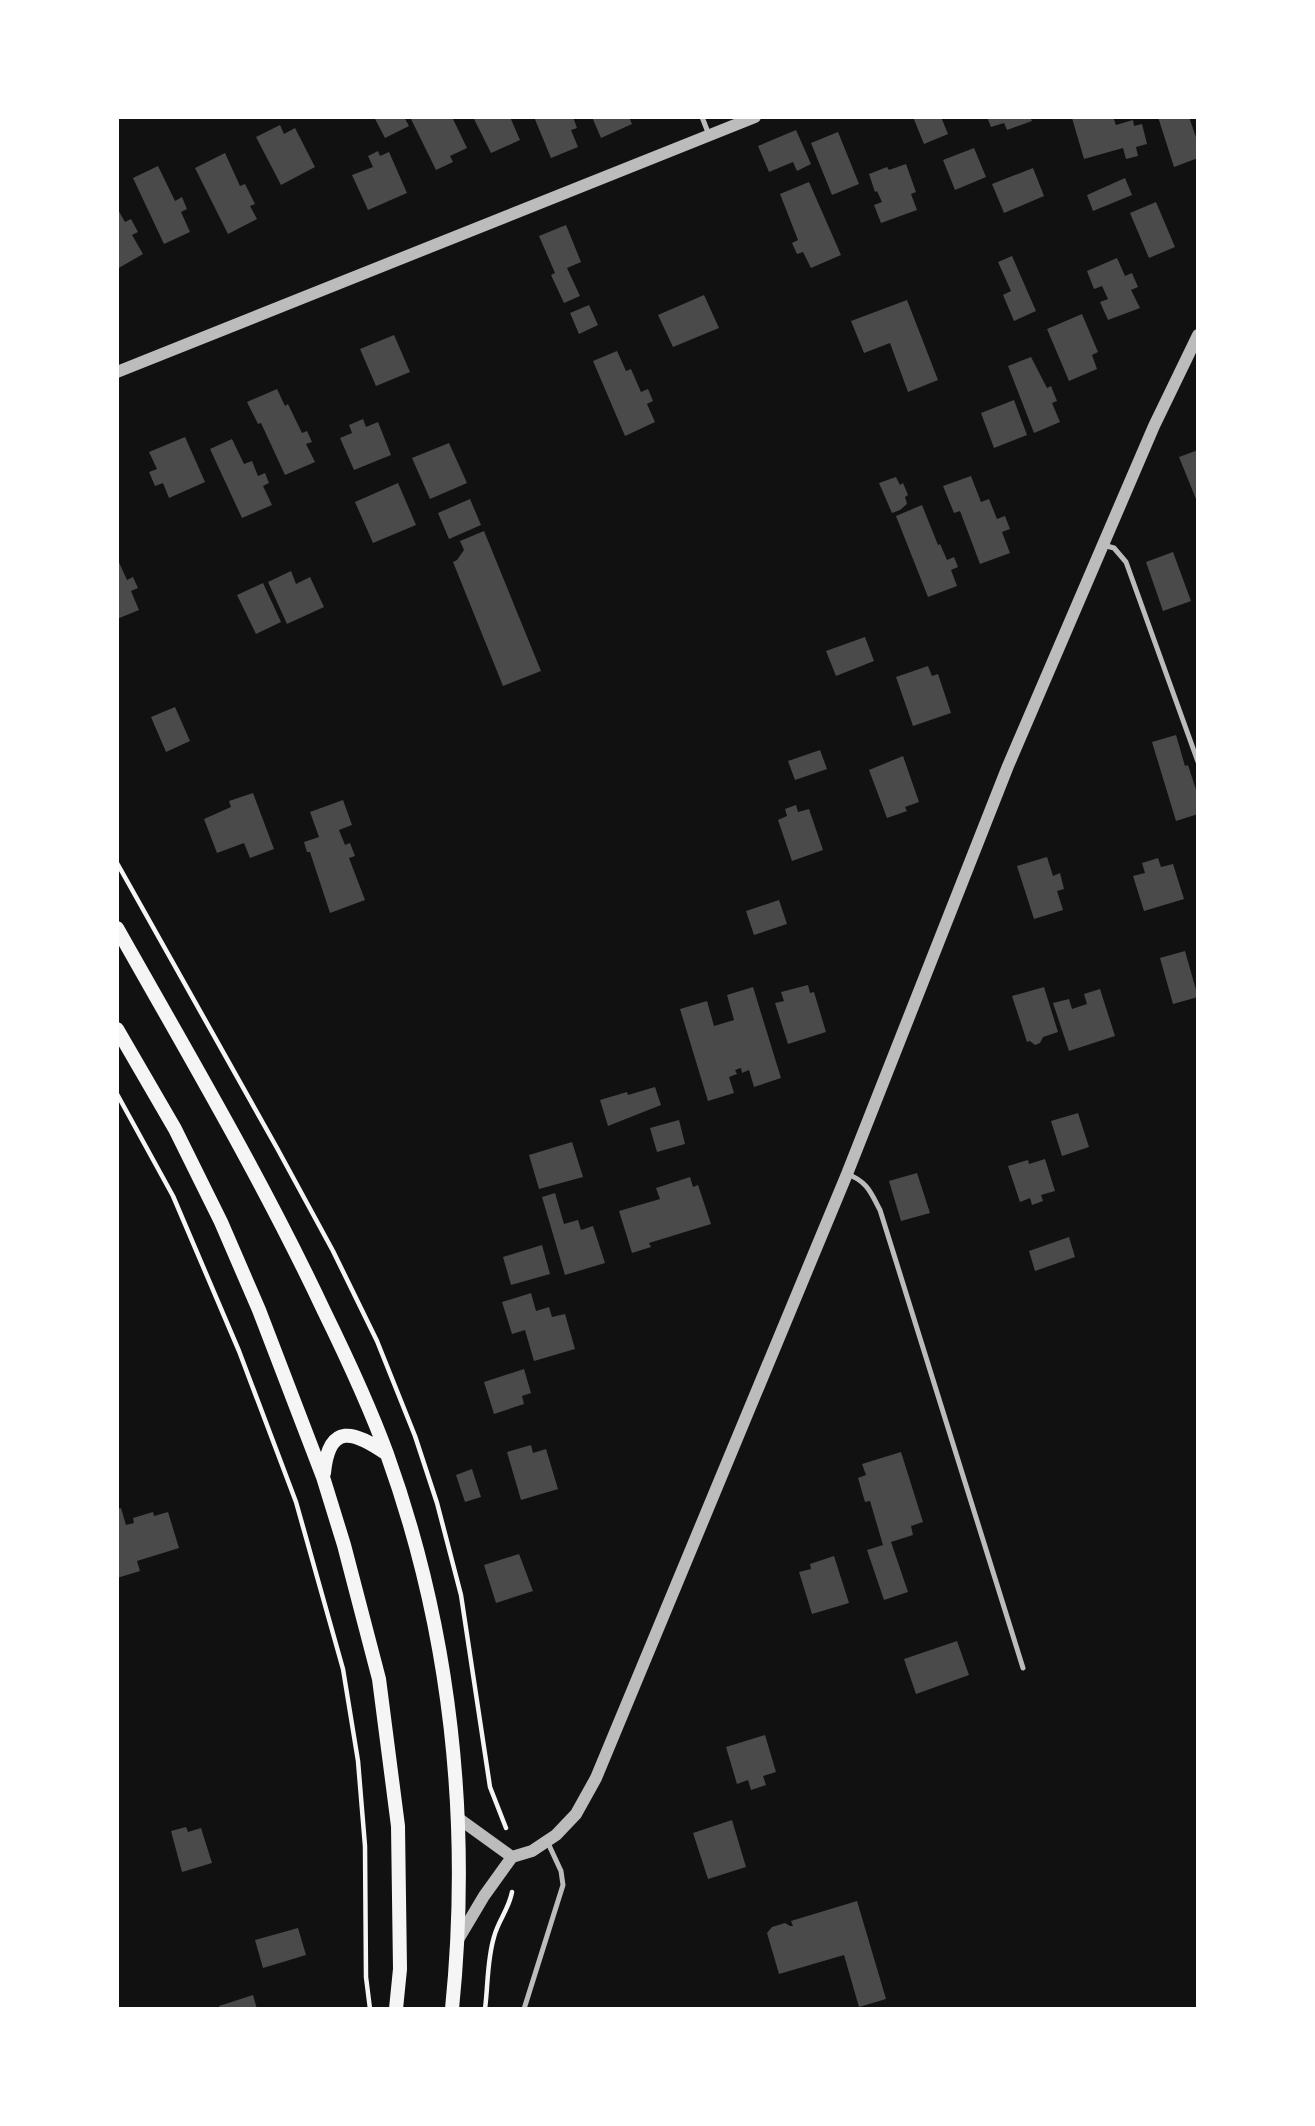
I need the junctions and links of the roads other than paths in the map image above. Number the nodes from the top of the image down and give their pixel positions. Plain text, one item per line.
1 (702, 117) edge
2 (755, 117) edge
3 (709, 135) junction
4 (1198, 335) edge
5 (117, 372) edge
6 (1103, 545) junction
7 (1198, 762) edge
8 (117, 928) edge
9 (117, 1029) edge
10 (847, 1174) junction
11 (387, 1454) junction
12 (323, 1478) junction
13 (1023, 1668) dead end
14 (458, 1818) junction
15 (547, 1842) junction
16 (512, 1857) junction
17 (459, 1938) junction
18 (396, 2009) edge
19 (452, 2009) edge
20 (524, 2009) edge

1 - 3 lane
2 - 3 street
3 - 5 street
4 - 6 street
6 - 7 lane
6 - 10 street
8 - 11 main road
9 - 12 main road
10 - 13 lane
10 - 15 street
11 - 12 main road
11 - 14 main road
12 - 18 main road
14 - 16 street
14 - 17 main road
15 - 16 street
15 - 20 lane
16 - 17 street
17 - 19 main road

